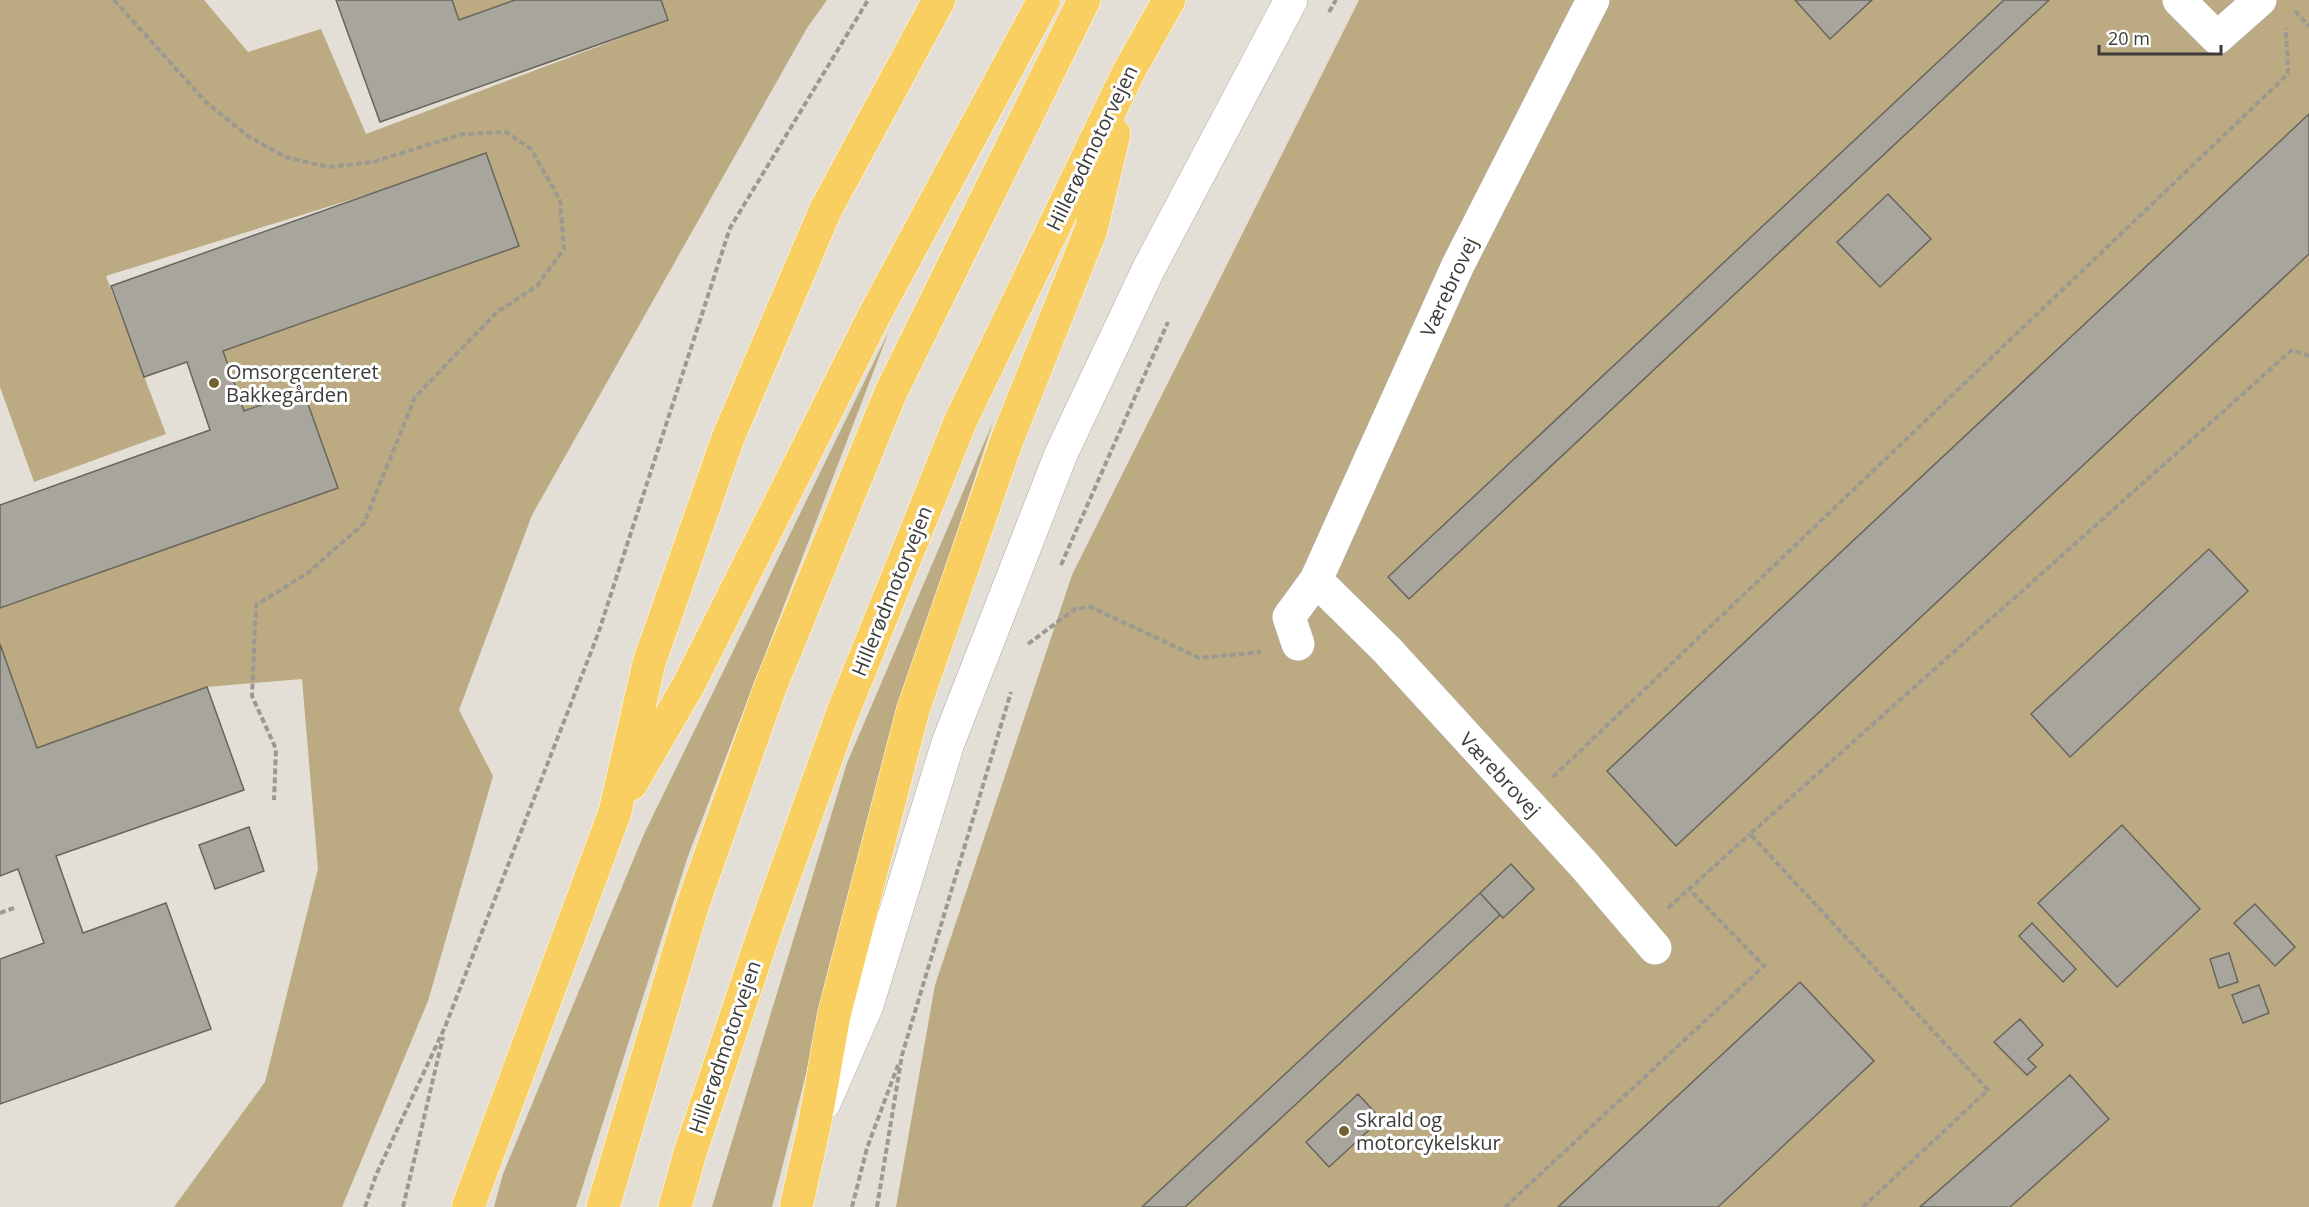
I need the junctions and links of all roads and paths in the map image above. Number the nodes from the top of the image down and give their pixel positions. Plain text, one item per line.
1 (114, 0) edge
2 (868, 0) edge
3 (939, 0) edge
4 (1044, 0) edge
5 (1084, 0) edge
6 (1169, 0) edge
7 (1291, 0) edge
8 (1336, 0) edge
9 (1593, 0) edge
10 (2179, 0) edge
11 (2260, 0) edge
12 (1324, 20) dead end
13 (2285, 21) dead end
14 (1129, 71) junction
15 (1170, 319) dead end
16 (2309, 356) edge
17 (1059, 570) dead end
18 (1316, 579) junction
19 (1030, 636) dead end
20 (1298, 644) dead end
21 (1199, 658) dead end
22 (1015, 681) dead end
23 (274, 800) dead end
24 (1526, 802) junction
25 (615, 812) junction
26 (1750, 834) junction
27 (1689, 889) junction
28 (14, 908) dead end
29 (0, 913) edge
30 (1648, 940) joint
31 (446, 1027) junction
32 (902, 1055) junction
33 (814, 1127) junction
34 (365, 1207) edge
35 (403, 1207) edge
36 (468, 1207) edge
37 (603, 1207) edge
38 (675, 1207) edge
39 (796, 1207) edge
40 (852, 1207) edge
41 (877, 1207) edge
42 (1505, 1207) edge
43 (1863, 1207) edge

1 - 23 path
2 - 31 path
3 - 25 highway
4 - 25 highway
5 - 37 highway
6 - 14 highway, Hillerødmotorvejen
7 - 33 street
8 - 12 path
9 - 18 street, Værebrovej
10 - 11 street
13 - 24 path
14 - 33 highway
14 - 38 highway, Hillerødmotorvejen
15 - 17 path
16 - 26 path
18 - 20 street, Værebrovej
18 - 24 street, Værebrovej
19 - 21 path
22 - 32 path
24 - 30 street, Værebrovej
25 - 36 highway
26 - 27 path
26 - 43 path
27 - 30 path
27 - 42 path
28 - 29 path
31 - 34 path
31 - 35 path
32 - 40 path
32 - 41 path
33 - 39 highway

